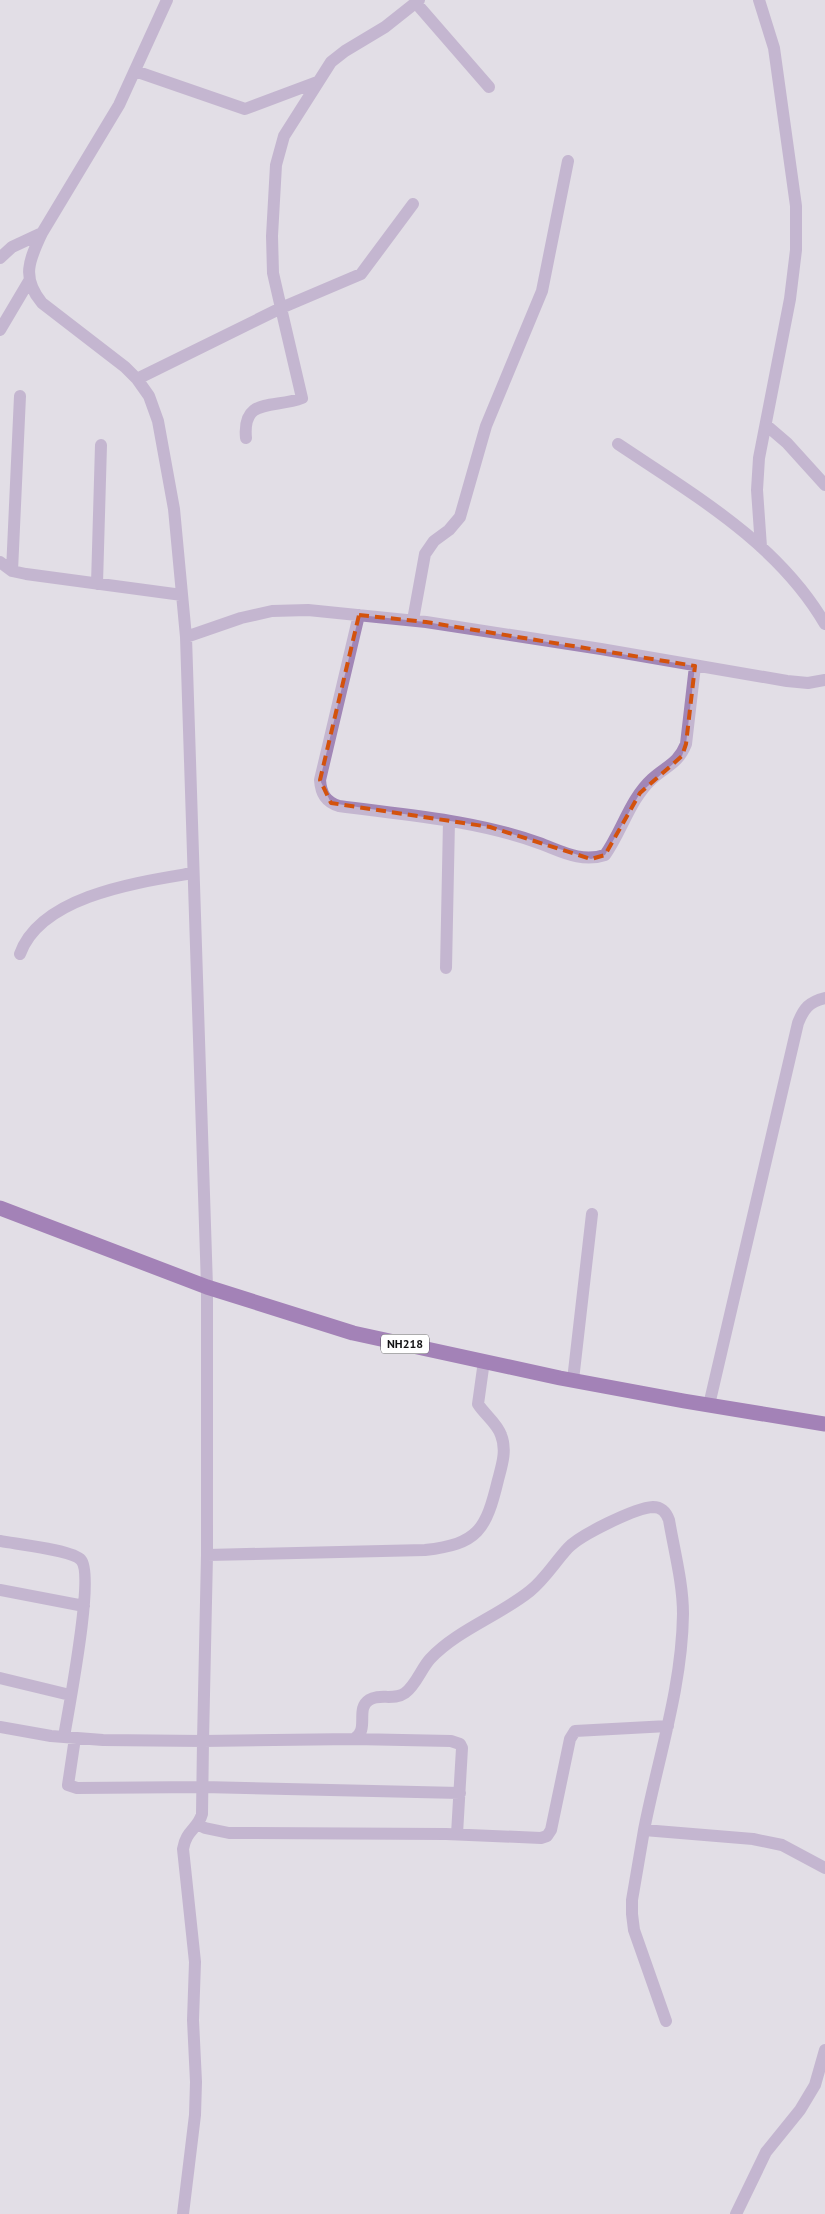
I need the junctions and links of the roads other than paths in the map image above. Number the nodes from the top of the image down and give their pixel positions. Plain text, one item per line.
1 (167, 0) edge
2 (759, 0) edge
3 (417, 1) edge
4 (136, 71) junction
5 (317, 82) junction
6 (489, 87) dead end
7 (568, 161) dead end
8 (413, 204) dead end
9 (42, 234) junction
10 (0, 258) edge
11 (29, 281) junction
12 (281, 308) junction
13 (0, 330) edge
14 (137, 379) junction
15 (20, 396) dead end
16 (766, 425) junction
17 (246, 438) dead end
18 (618, 444) dead end
19 (101, 445) dead end
20 (825, 485) edge
21 (760, 547) junction
22 (0, 562) edge
23 (12, 571) junction
24 (97, 584) junction
25 (182, 595) junction
26 (359, 615) junction
27 (413, 620) junction
28 (825, 624) edge
29 (186, 638) junction
30 (695, 666) junction
31 (825, 680) edge
32 (449, 820) junction
33 (194, 873) junction
34 (20, 954) dead end
35 (446, 968) dead end
36 (825, 998) edge
37 (0, 1208) edge
38 (592, 1214) dead end
39 (207, 1287) junction
40 (484, 1361) junction
41 (573, 1380) junction
42 (709, 1405) junction
43 (825, 1424) edge
44 (0, 1541) edge
45 (207, 1555) junction
46 (0, 1590) edge
47 (84, 1606) junction
48 (0, 1678) edge
49 (70, 1695) junction
50 (668, 1726) junction
51 (0, 1727) edge
52 (69, 1738) junction
53 (354, 1739) junction
54 (203, 1741) junction
55 (203, 1787) junction
56 (460, 1793) junction
57 (197, 1824) junction
58 (644, 1830) junction
59 (458, 1834) junction
60 (825, 1868) edge
61 (666, 2021) dead end
62 (825, 2050) edge
63 (183, 2214) edge
64 (736, 2214) edge

1 - 4 street
2 - 16 street
3 - 5 street
3 - 6 street
4 - 5 street
4 - 9 street
5 - 12 street
7 - 27 street
8 - 12 street
9 - 10 street
9 - 11 street
11 - 13 street
11 - 14 street
12 - 14 street
12 - 17 street
14 - 25 street
15 - 23 street
16 - 20 street
16 - 21 street
18 - 21 street
19 - 24 street
21 - 28 street
22 - 23 street
23 - 24 street
24 - 25 street
25 - 29 street
26 - 27 street
26 - 29 street
26 - 32 street
27 - 30 street
29 - 33 street
30 - 31 street
30 - 32 street
32 - 35 street
33 - 34 street
33 - 39 street
36 - 42 street
37 - 39 highway, NH218
38 - 41 street
39 - 40 highway, NH218
39 - 45 street
40 - 41 highway, NH218
40 - 45 street
41 - 42 highway, NH218
42 - 43 highway, NH218
44 - 47 street
45 - 54 street
46 - 47 street
47 - 49 street
48 - 49 street
49 - 52 street
50 - 53 street
50 - 58 street
50 - 59 street
51 - 52 street
52 - 54 street
52 - 55 street
53 - 54 street
53 - 56 street
54 - 55 street
55 - 56 street
55 - 57 street
56 - 59 street
57 - 59 street
57 - 63 street
58 - 60 street
58 - 61 street
62 - 64 street

